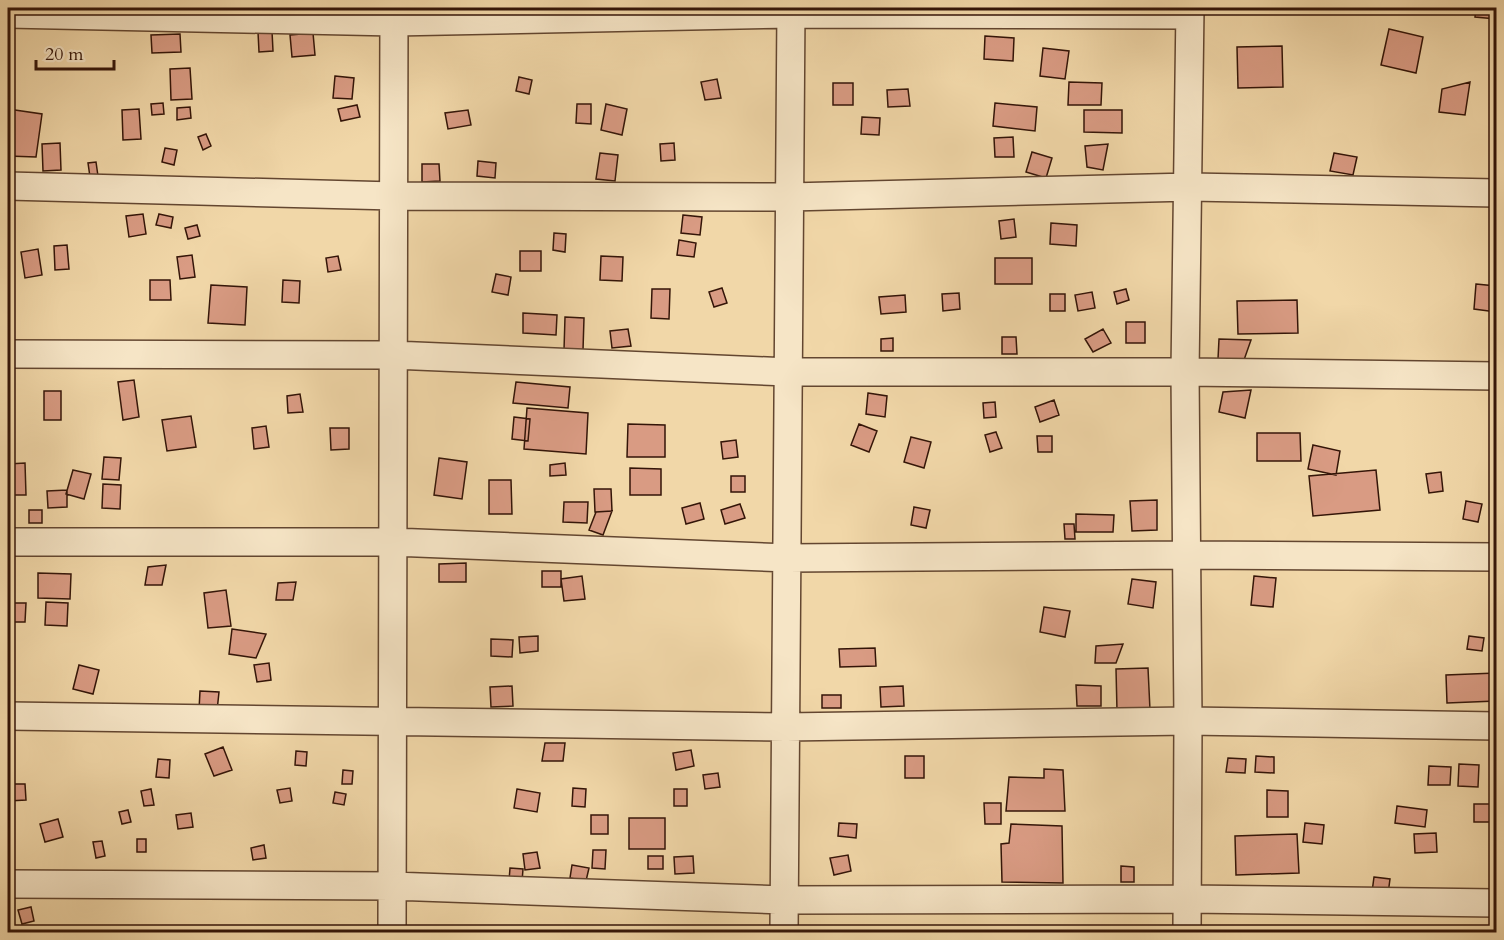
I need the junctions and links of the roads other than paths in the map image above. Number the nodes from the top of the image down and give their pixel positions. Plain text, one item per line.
1 (791, 11) edge
2 (1190, 11) edge
3 (8, 14) edge
4 (394, 15) edge
5 (8, 186) edge
6 (1190, 187) junction
7 (1497, 193) edge
8 (394, 196) junction
9 (790, 197) junction
10 (8, 354) edge
11 (393, 355) junction
12 (788, 372) junction
13 (1185, 372) junction
14 (1497, 376) edge
15 (8, 542) edge
16 (393, 542) junction
17 (1187, 555) junction
18 (1497, 557) edge
19 (788, 558) junction
20 (8, 716) edge
21 (393, 721) junction
22 (1188, 721) junction
23 (1497, 726) edge
24 (786, 727) junction
25 (8, 884) edge
26 (392, 885) junction
27 (1187, 899) junction
28 (784, 900) junction
29 (1497, 903) edge
30 (392, 933) edge
31 (784, 933) edge
32 (1187, 933) edge

1 - 2 street
1 - 4 street
1 - 9 street
2 - 6 street
3 - 4 street
4 - 8 street
5 - 8 street
6 - 7 street
6 - 9 street
6 - 13 street
8 - 9 street
8 - 11 street
9 - 12 street
10 - 11 street
11 - 12 street
11 - 16 street
12 - 13 street
12 - 19 street
13 - 14 street
13 - 17 street
15 - 16 street
16 - 19 street
16 - 21 street
17 - 18 street
17 - 19 street
17 - 22 street
19 - 24 street
20 - 21 street
21 - 24 street
21 - 26 street
22 - 23 street
22 - 24 street
22 - 27 street
24 - 28 street
25 - 26 street
26 - 28 street
26 - 30 street
27 - 28 street
27 - 29 street
27 - 32 street
28 - 31 street

